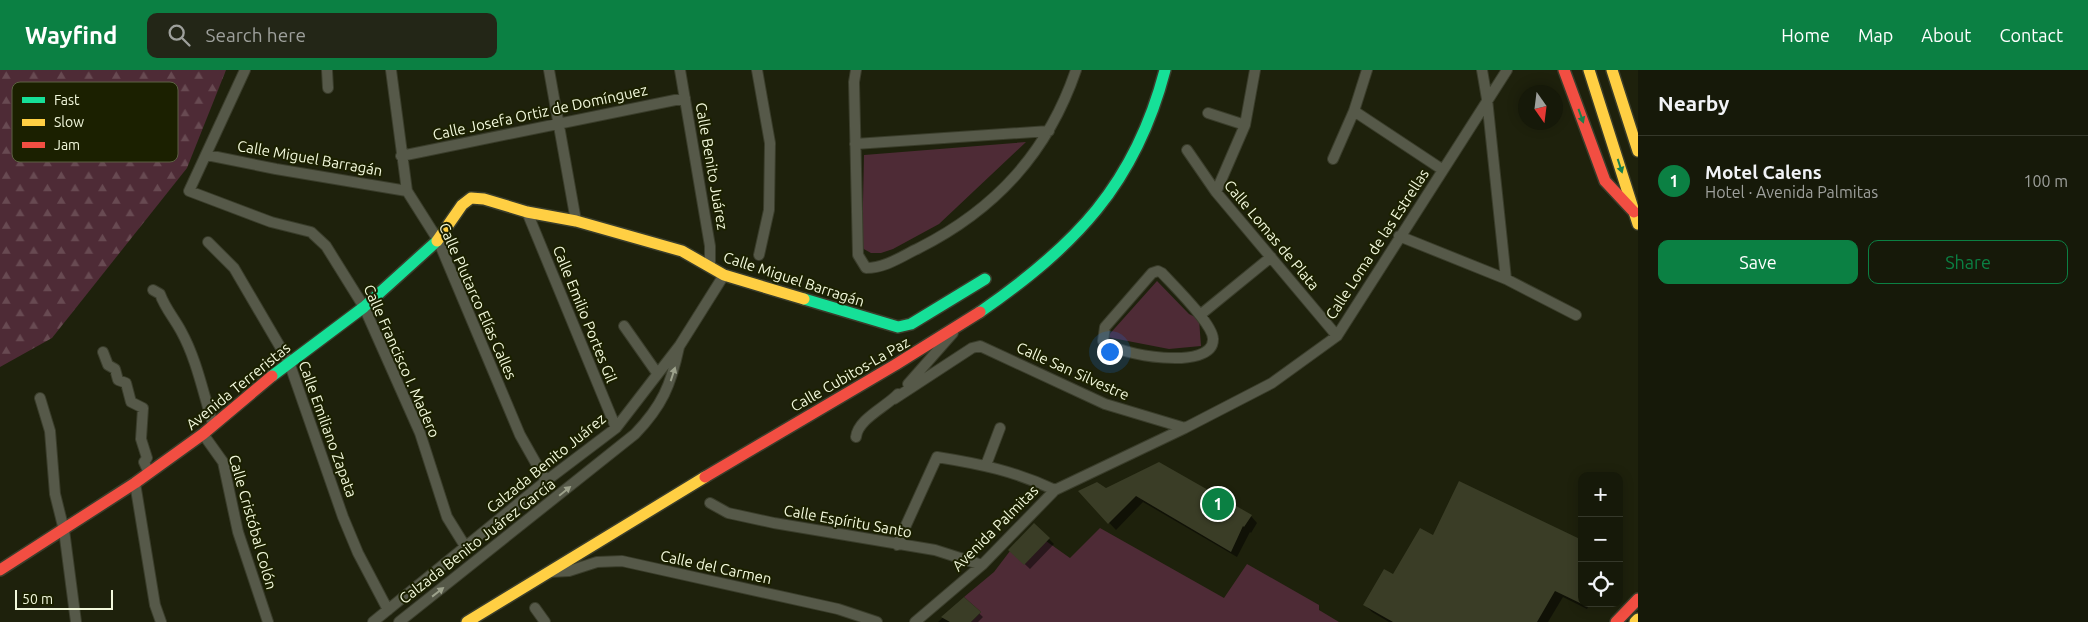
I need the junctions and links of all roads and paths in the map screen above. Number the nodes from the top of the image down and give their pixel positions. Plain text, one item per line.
1 (245, 70) edge
2 (327, 70) edge
3 (391, 70) edge
4 (549, 70) edge
5 (680, 70) edge
6 (756, 70) edge
7 (856, 70) edge
8 (1076, 70) edge
9 (1165, 70) edge
10 (1255, 70) edge
11 (1367, 70) edge
12 (1482, 70) edge
13 (1507, 70) edge
14 (1564, 70) edge
15 (1589, 70) edge
16 (1612, 70) edge
17 (328, 88) dead end
18 (685, 98) junction
19 (1487, 99) junction
20 (1354, 111) junction
21 (1208, 113) dead end
22 (560, 122) junction
23 (1245, 125) junction
24 (1049, 131) junction
25 (855, 144) junction
26 (1187, 150) dead end
27 (1638, 151) edge
28 (207, 155) junction
29 (401, 156) junction
30 (1333, 159) dead end
31 (1443, 170) junction
32 (407, 191) junction
33 (1216, 192) junction
34 (472, 198) joint
35 (527, 212) junction
36 (1634, 212) junction
37 (576, 222) junction
38 (1638, 224) edge
39 (1399, 236) junction
40 (438, 240) junction
41 (208, 242) dead end
42 (759, 255) dead end
43 (1271, 257) junction
44 (710, 267) junction
45 (724, 275) junction
46 (985, 279) dead end
47 (1506, 279) junction
48 (153, 290) dead end
49 (364, 307) junction
50 (1200, 315) junction
51 (1576, 315) dead end
52 (624, 326) dead end
53 (957, 329) junction
54 (1337, 336) junction
55 (680, 345) junction
56 (103, 352) dead end
57 (289, 362) junction
58 (657, 374) junction
59 (40, 398) dead end
60 (894, 399) junction
61 (213, 424) junction
62 (616, 428) junction
63 (1000, 428) dead end
64 (1186, 428) junction
65 (203, 434) junction
66 (856, 437) dead end
67 (986, 465) junction
68 (149, 473) junction
69 (546, 481) junction
70 (135, 483) junction
71 (1055, 490) junction
72 (710, 503) dead end
73 (64, 530) junction
74 (897, 545) junction
75 (465, 546) junction
76 (982, 565) junction
77 (0, 570) edge
78 (547, 572) junction
79 (1638, 599) edge
80 (535, 608) dead end
81 (388, 610) junction
82 (1638, 619) edge
83 (76, 622) edge
84 (160, 622) edge
85 (268, 622) edge
86 (374, 622) edge
87 (399, 622) edge
88 (468, 622) edge
89 (545, 622) edge
90 (877, 622) edge
91 (915, 622) edge
92 (1616, 622) edge
93 (1635, 622) edge

1 - 28 street
2 - 17 street
3 - 29 street, Calle Plutarco Elías Calles
4 - 22 street
5 - 18 street, Calle Benito Juárez
6 - 42 street
7 - 25 street
8 - 24 street
9 - 53 street, Calle Cubitos-La Paz
10 - 23 street
11 - 20 street
12 - 19 street
13 - 19 street, Calle Loma de las Estrellas
14 -> 36 street
15 -> 36 street
16 - 27 street
18 - 22 street, Calle Josefa Ortiz de Domínguez
18 - 44 street, Calle Benito Juárez
19 - 31 street, Calle Loma de las Estrellas
19 - 47 street
20 - 30 street
20 - 31 street
21 - 23 street
22 - 29 street, Calle Josefa Ortiz de Domínguez
22 - 37 street
23 - 33 street
24 - 25 street
24 - 25 street
26 - 33 street, Calle Lomas de Plata
28 - 32 street, Calle Miguel Barragán
28 - 49 street, Calle Francisco I. Madero
29 - 32 street, Calle Plutarco Elías Calles
31 - 39 street, Calle Loma de las Estrellas
32 - 40 street, Calle Plutarco Elías Calles
33 - 43 street, Calle Lomas de Plata
34 - 35 street, Calle Miguel Barragán
34 - 40 street, Avenida Terreristas
35 - 37 street, Calle Miguel Barragán
35 - 62 street, Calle Emilio Portes Gil
36 - 38 street
37 - 44 street, Calle Miguel Barragán
39 - 47 street
39 - 54 street, Calle Loma de las Estrellas
40 - 49 street, Avenida Terreristas
40 - 69 street, Calle Plutarco Elías Calles
41 - 57 street, Calle Emiliano Zapata
43 - 50 street
43 - 54 street, Calle Lomas de Plata
44 - 45 street, Calle Miguel Barragán
45 - 46 street, Calle Miguel Barragán
45 - 55 street, Calzada Benito Juárez
47 - 51 street
48 - 61 street
49 - 57 street, Avenida Terreristas
49 - 75 street, Calle Francisco I. Madero
50 - 50 street
52 - 58 street
53 - 60 street
53 - 78 street, Calle Cubitos-La Paz
54 - 64 street, Calle Loma de las Estrellas
55 - 58 street, Calzada Benito Juárez
87 -> 55 street, Calzada Benito Juárez García
56 - 68 street
57 - 61 street, Avenida Terreristas
57 - 81 street, Calle Emiliano Zapata
58 - 62 street, Calzada Benito Juárez
59 - 73 street
60 - 64 street, Calle San Silvestre
60 - 66 street
61 - 65 street, Avenida Terreristas
62 - 69 street, Calzada Benito Juárez
63 - 67 street
64 - 71 street, Avenida Palmitas
65 - 68 street, Avenida Terreristas
65 - 85 street, Calle Cristóbal Colón
67 - 71 street
67 - 74 street
68 - 70 street, Avenida Terreristas
69 - 75 street, Calzada Benito Juárez
70 - 73 street, Avenida Terreristas
70 - 84 street
71 - 76 street, Avenida Palmitas
72 - 74 street, Calle Espíritu Santo
73 - 77 street, Avenida Terreristas
73 - 83 street
74 - 76 street, Calle Espíritu Santo
75 - 81 street, Calzada Benito Juárez
76 - 91 street, Avenida Palmitas
78 - 88 street, Calle Cubitos-La Paz
78 - 90 street, Calle del Carmen
79 - 92 street
80 - 89 street
81 - 86 street, Calzada Benito Juárez
82 - 93 street

